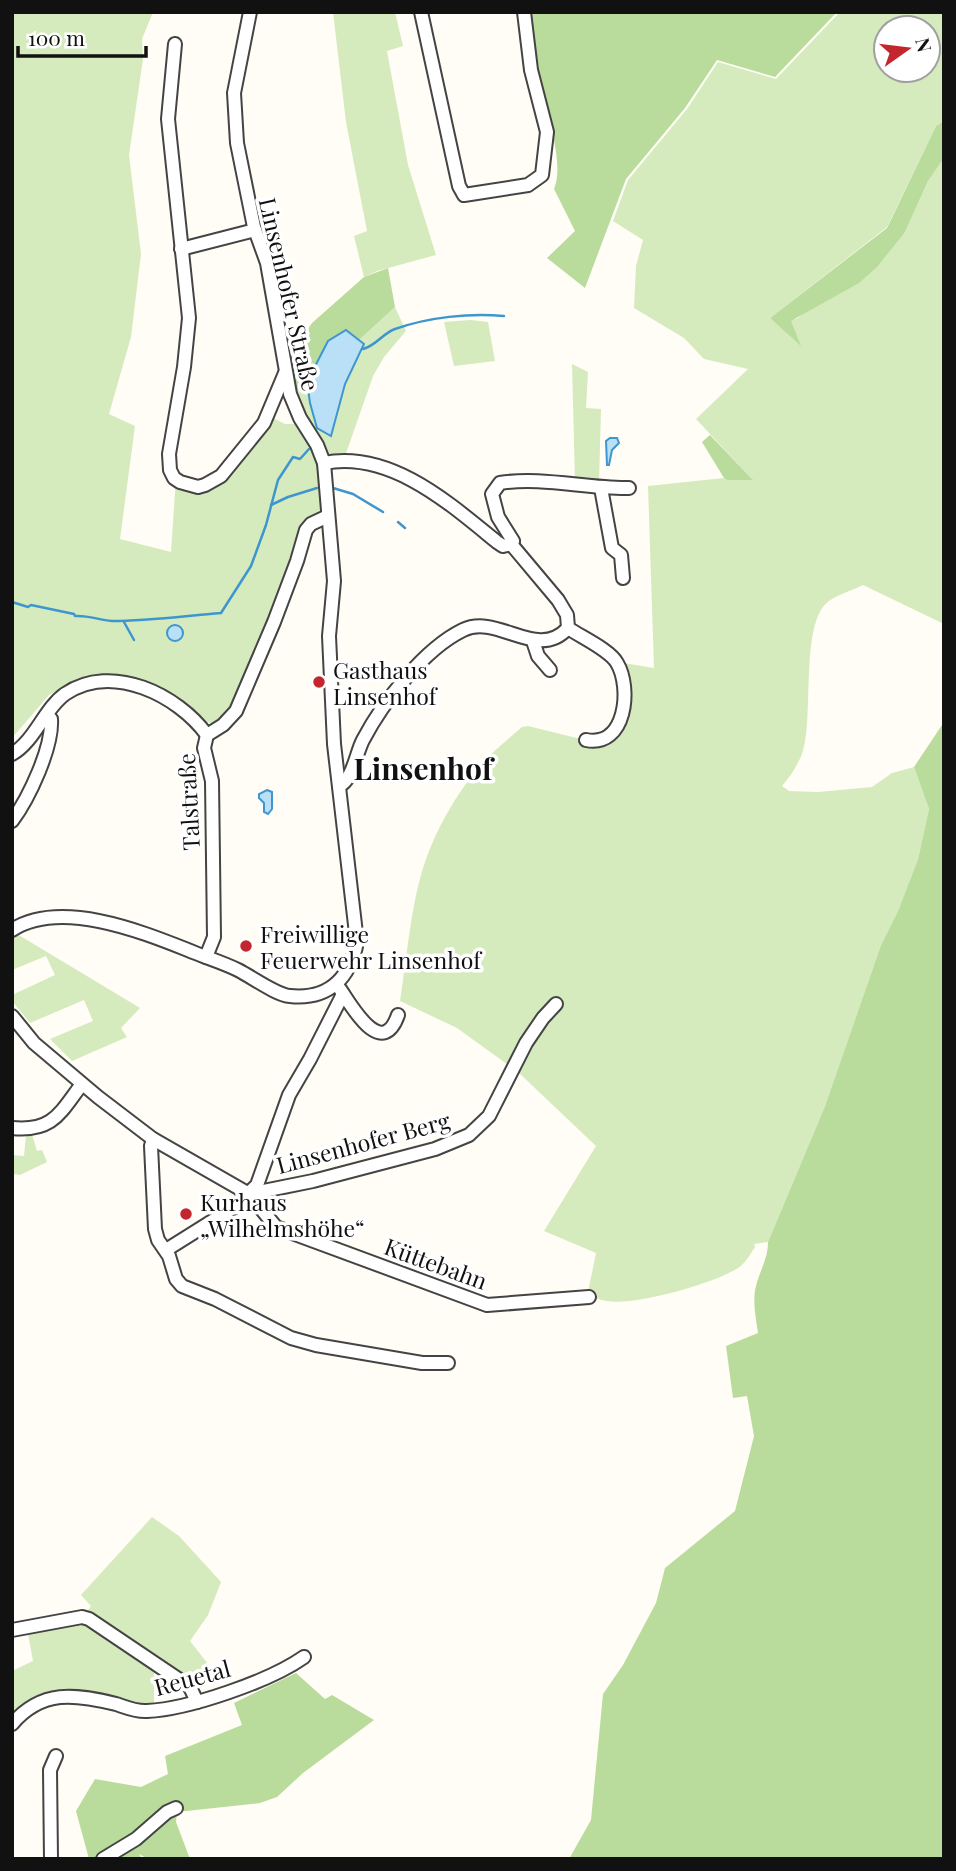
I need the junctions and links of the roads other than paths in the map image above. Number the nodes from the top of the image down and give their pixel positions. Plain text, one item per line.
1 (250, 12) edge
2 (421, 12) edge
3 (524, 12) edge
4 (175, 44) dead end
5 (255, 230) junction
6 (181, 249) junction
7 (285, 373) junction
8 (324, 463) junction
9 (601, 488) junction
10 (629, 488) dead end
11 (328, 516) junction
12 (511, 544) junction
13 (623, 578) dead end
14 (568, 628) junction
15 (533, 641) junction
16 (550, 670) dead end
17 (47, 715) junction
18 (206, 735) junction
19 (586, 740) dead end
20 (12, 754) edge
21 (339, 786) junction
22 (12, 821) edge
23 (12, 930) edge
24 (206, 957) junction
25 (340, 988) junction
26 (556, 1004) dead end
27 (398, 1014) dead end
28 (12, 1016) edge
29 (82, 1084) junction
30 (12, 1128) edge
31 (153, 1139) junction
32 (249, 1194) junction
33 (166, 1250) junction
34 (589, 1297) dead end
35 (448, 1363) dead end
36 (12, 1630) edge
37 (304, 1657) dead end
38 (197, 1702) junction
39 (12, 1724) edge
40 (56, 1756) dead end
41 (176, 1808) dead end
42 (51, 1859) edge
43 (103, 1859) edge

1 - 5 street, Linsenhofer Straße
2 - 3 street
4 - 6 street
5 - 6 street
5 - 7 street, Linsenhofer Straße
6 - 7 street
7 - 8 street, Linsenhofer Straße
8 - 11 street, Linsenhofer Straße
8 - 12 street
9 - 10 street
9 - 12 street
9 - 13 street
11 - 18 street, Talstraße
11 - 21 street, Linsenhofer Straße
12 - 14 street
14 - 15 street
14 - 19 street
15 - 16 street
15 - 21 street
17 - 18 street
17 - 20 street
17 - 22 street
18 - 24 street, Talstraße
21 - 25 street, Linsenhofer Straße
23 - 24 street
24 - 25 street
25 - 27 street
25 - 32 street, Linsenhofer Berg
26 - 32 street, Linsenhofer Berg
28 - 29 street
29 - 30 street
29 - 31 street
31 - 32 street
31 - 33 street
32 - 33 street
32 - 34 street, Küttebahn
33 - 35 street
36 - 38 street
37 - 38 street, Reuetal
38 - 39 street, Reuetal
40 - 42 street
41 - 43 street

